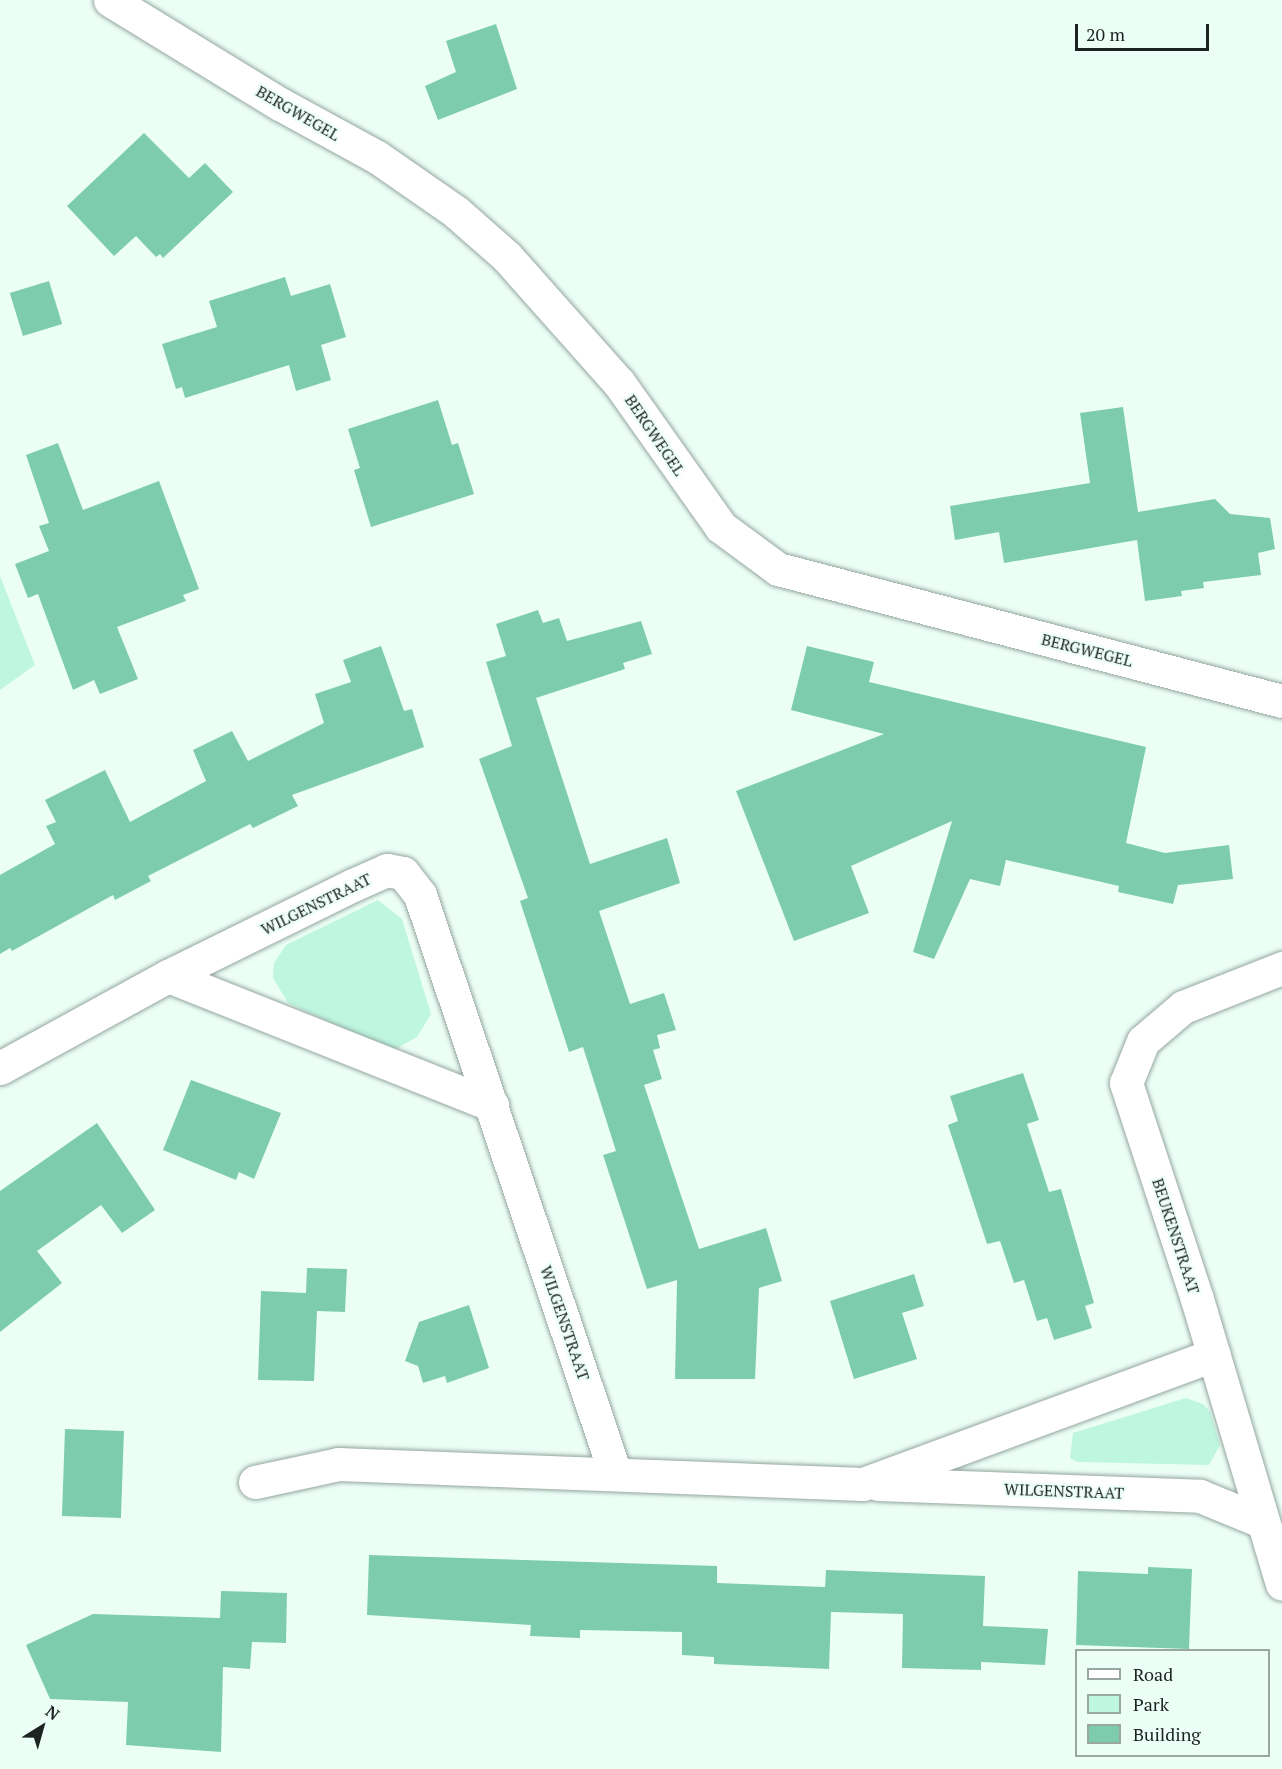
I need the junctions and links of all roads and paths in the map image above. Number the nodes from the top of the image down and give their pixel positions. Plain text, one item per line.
1 (110, 0) edge
2 (1282, 701) edge
3 (1282, 968) edge
4 (168, 976) junction
5 (0, 1068) edge
6 (492, 1105) junction
7 (1214, 1355) junction
8 (615, 1473) junction
9 (255, 1482) dead end
10 (863, 1484) junction
11 (1261, 1521) junction
12 (1282, 1584) edge

1 - 2 street, BERGWEGEL
3 - 7 street, BEUKENSTRAAT
4 - 5 street, WILGENSTRAAT
4 - 6 street
4 - 6 street, WILGENSTRAAT
6 - 8 street, WILGENSTRAAT
7 - 10 street, WILGENSTRAAT
7 - 11 street, BEUKENSTRAAT
8 - 9 street, WILGENSTRAAT
8 - 10 street, WILGENSTRAAT
10 - 11 street, WILGENSTRAAT
11 - 12 street, BEUKENSTRAAT

